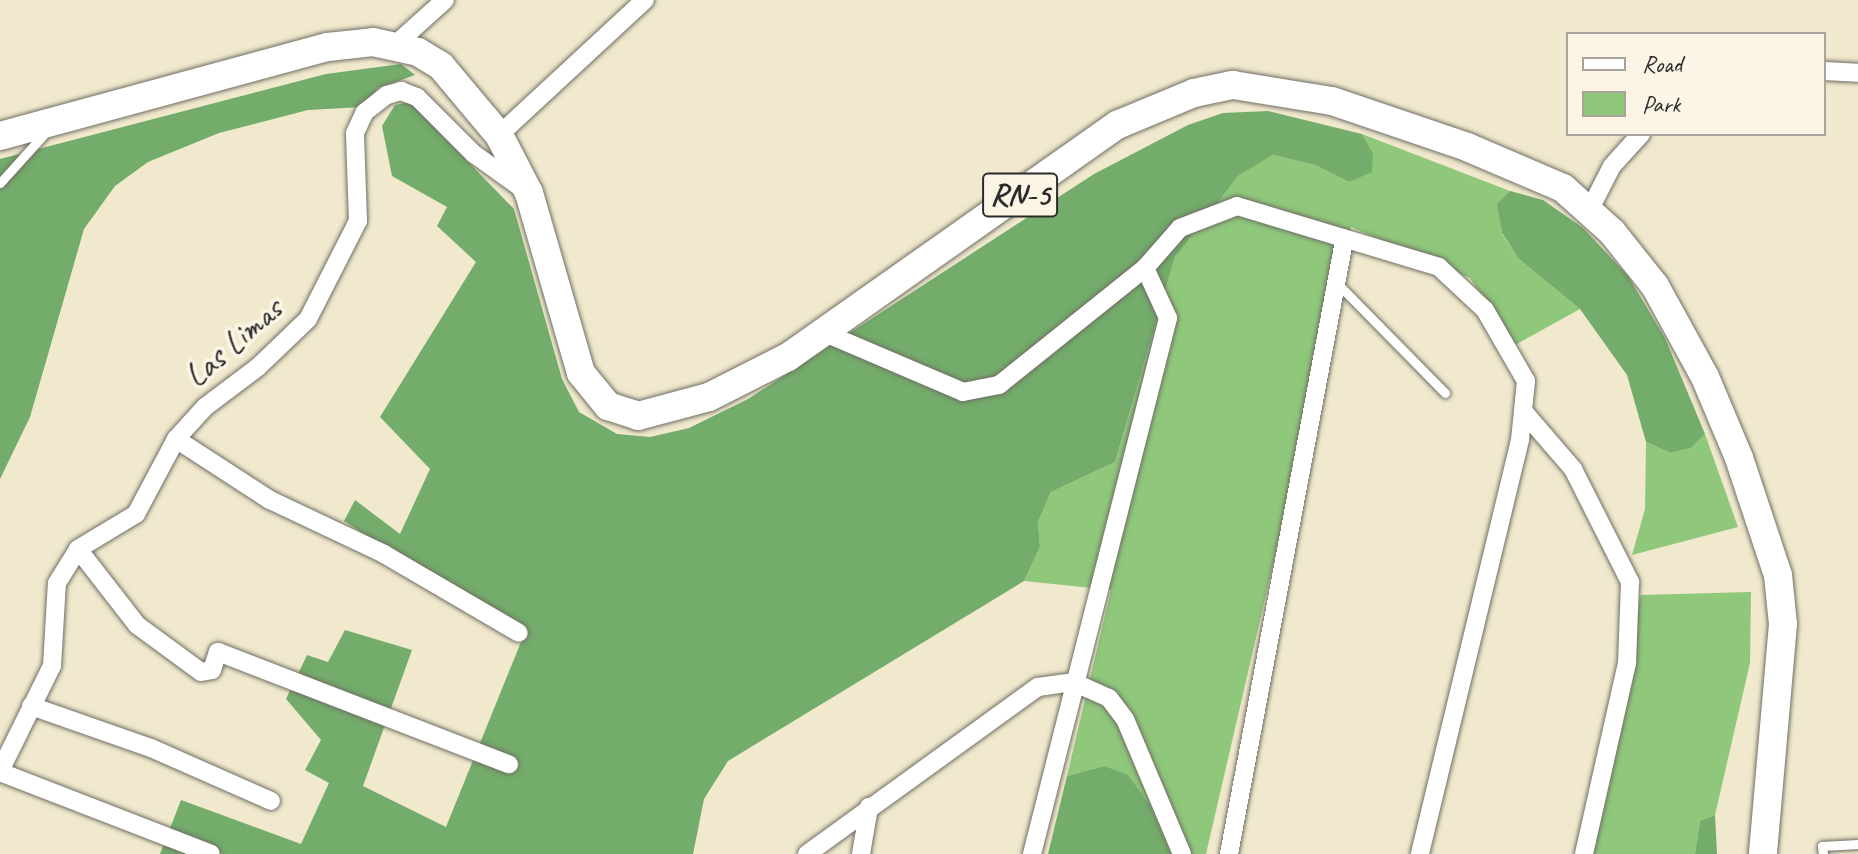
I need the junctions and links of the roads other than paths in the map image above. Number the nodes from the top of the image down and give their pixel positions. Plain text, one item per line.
1 (445, 0) edge
2 (645, 0) edge
3 (395, 45) junction
4 (1826, 71) edge
5 (1858, 73) edge
6 (56, 120) junction
7 (499, 135) junction
8 (0, 136) edge
9 (1639, 136) edge
10 (0, 183) edge
11 (529, 193) junction
12 (1590, 209) junction
13 (1344, 241) junction
14 (1145, 268) junction
15 (1335, 281) junction
16 (825, 333) junction
17 (1445, 393) dead end
18 (1523, 411) junction
19 (176, 439) junction
20 (78, 549) junction
21 (519, 633) dead end
22 (1073, 682) junction
23 (31, 706) junction
24 (509, 764) dead end
25 (0, 772) edge
26 (271, 801) dead end
27 (869, 807) junction
28 (1858, 843) edge
29 (211, 854) edge
30 (807, 854) edge
31 (861, 854) edge
32 (1032, 854) edge
33 (1182, 854) edge
34 (1229, 854) edge
35 (1420, 854) edge
36 (1584, 854) edge
37 (1763, 854) edge
38 (1823, 854) edge

1 - 3 street
2 - 7 street
3 - 6 main road, RN-5
3 - 7 main road, RN-5
4 - 5 street
6 - 8 main road, RN-5
6 - 10 lane
7 - 11 main road, RN-5
9 - 12 street
11 - 16 main road, RN-5
11 - 19 street, Las Limas
12 - 16 main road, RN-5
12 - 37 main road, RN-5
13 - 14 street
13 - 15 street
13 - 18 street
14 - 16 street
14 - 22 street
15 - 17 lane
15 - 34 street
18 - 35 street
18 - 36 street
19 - 20 street, Las Limas
19 - 21 street
20 - 23 street, Las Limas
20 - 24 street
22 - 27 street
22 - 32 street
22 - 33 street
23 - 25 street, Las Limas
23 - 26 street
25 - 29 street
27 - 30 street
27 - 31 street
28 - 38 lane

